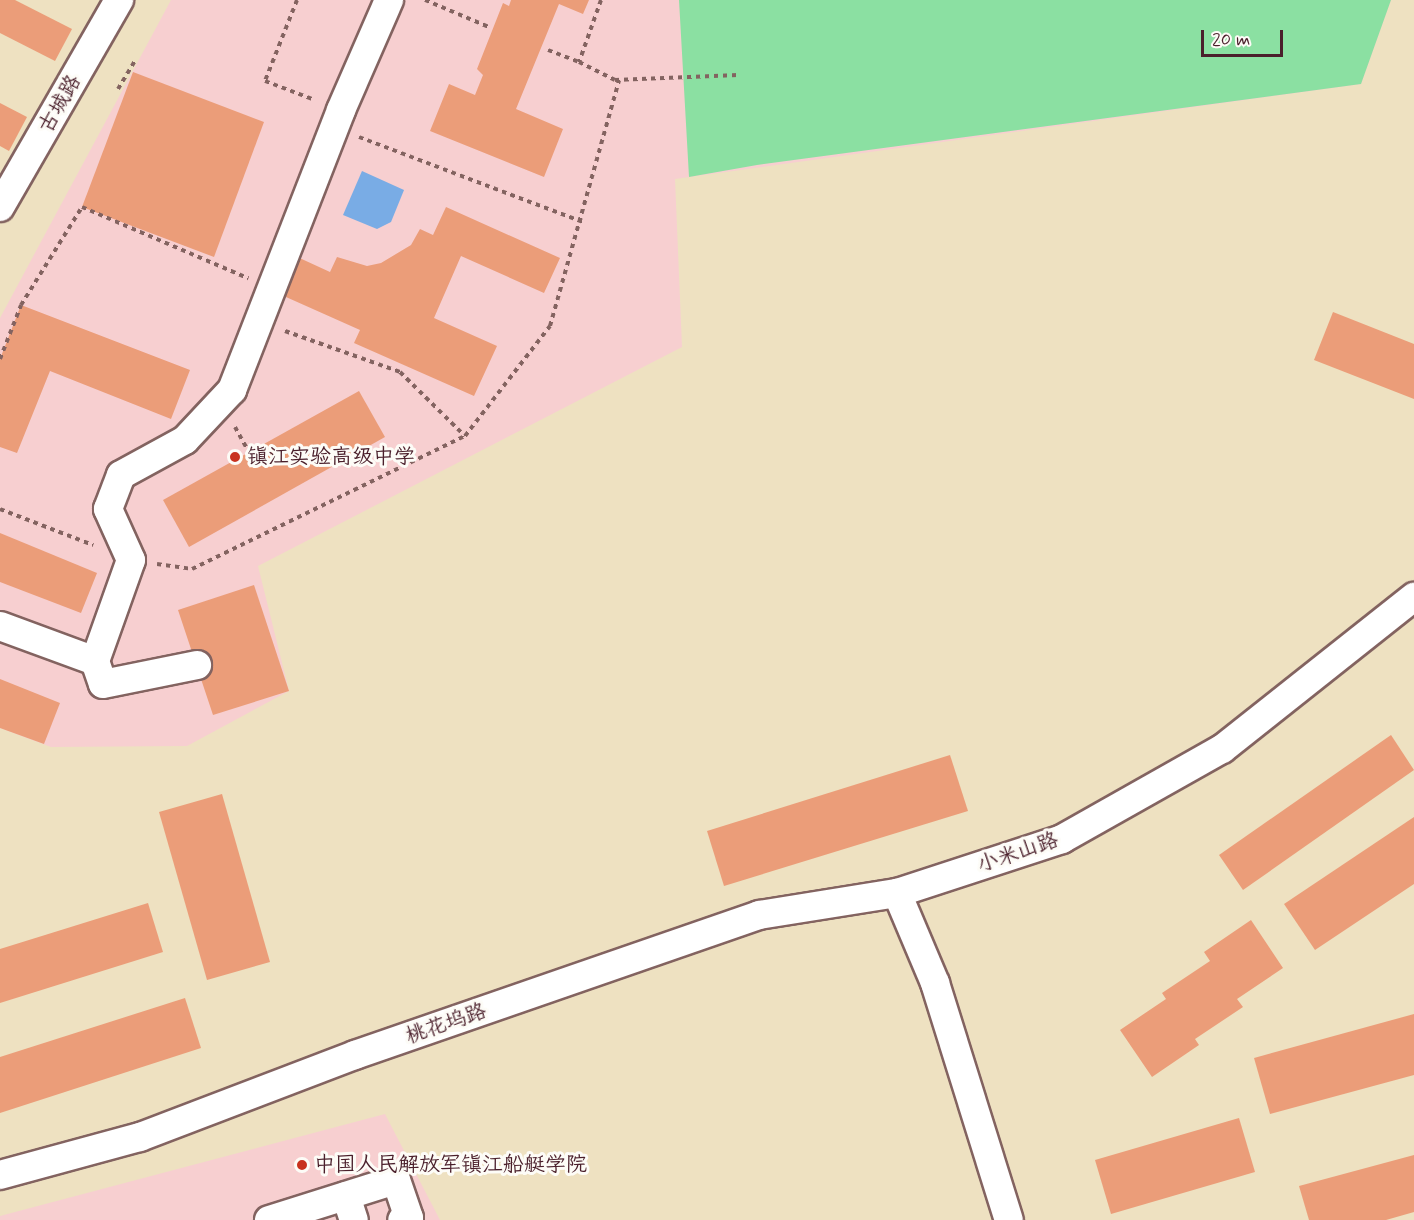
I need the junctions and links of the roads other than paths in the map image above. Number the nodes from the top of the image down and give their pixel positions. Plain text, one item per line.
1 (119, 0) edge
2 (389, 0) edge
3 (0, 207) edge
4 (1414, 597) edge
5 (0, 626) edge
6 (95, 661) junction
7 (197, 665) dead end
8 (897, 893) junction
9 (0, 1175) edge
10 (350, 1208) edge
11 (269, 1220) edge
12 (402, 1220) edge
13 (1009, 1220) edge

1 - 3 street, 古城路
2 - 6 street
4 - 8 street, 小米山路
5 - 6 street
6 - 7 street
8 - 9 street, 桃花坞路
8 - 13 street
10 - 11 street
10 - 12 street

